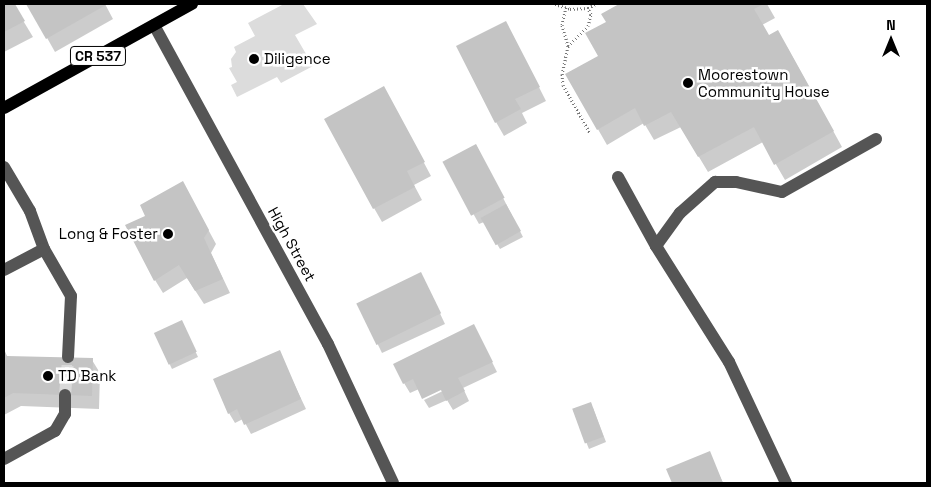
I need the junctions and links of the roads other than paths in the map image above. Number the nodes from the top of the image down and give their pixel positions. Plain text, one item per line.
1 (192, 4) edge
2 (154, 25) junction
3 (4, 108) edge
4 (876, 139) dead end
5 (4, 167) edge
6 (618, 177) dead end
7 (656, 246) junction
8 (44, 249) junction
9 (4, 270) edge
10 (68, 357) tunnel mouth
11 (65, 395) tunnel mouth
12 (4, 459) edge
13 (393, 483) edge
14 (786, 483) edge

1 - 2 main road, CR 537
2 - 3 main road, CR 537
2 - 13 street, High Street
4 - 7 street
5 - 8 street
6 - 7 street
7 - 14 street
8 - 9 street
8 - 10 street
11 - 12 street

